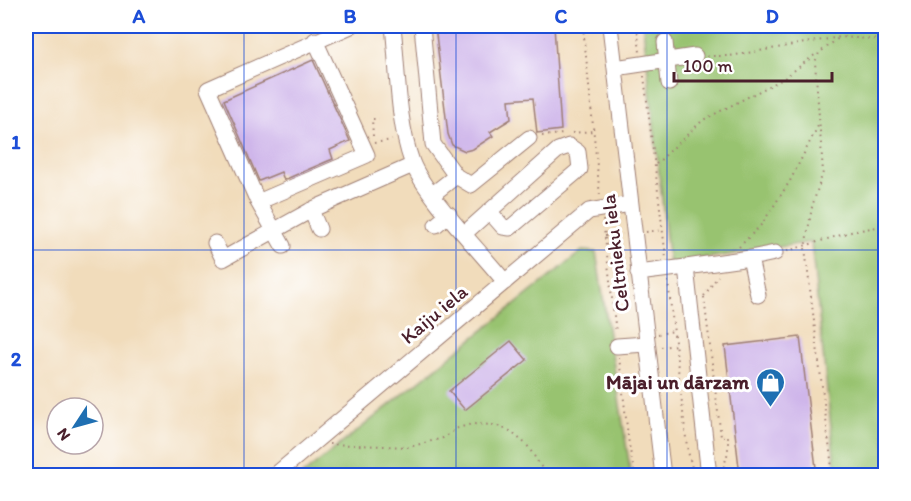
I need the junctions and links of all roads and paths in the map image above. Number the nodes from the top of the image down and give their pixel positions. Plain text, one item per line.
1 (349, 26) edge
2 (393, 26) edge
3 (422, 26) edge
4 (583, 26) edge
5 (610, 26) edge
6 (637, 26) edge
7 (840, 37) junction
8 (315, 40) junction
9 (885, 40) edge
10 (665, 42) dead end
11 (819, 53) junction
12 (695, 56) joint
13 (667, 60) junction
14 (642, 63) junction
15 (615, 68) junction
16 (669, 83) dead end
17 (379, 119) dead end
18 (820, 121) junction
19 (529, 138) dead end
20 (397, 139) dead end
21 (374, 142) junction
22 (378, 151) dead end
23 (348, 163) junction
24 (413, 165) junction
25 (655, 165) junction
26 (456, 176) junction
27 (304, 183) junction
28 (358, 189) junction
29 (433, 194) junction
30 (258, 202) junction
31 (630, 204) junction
32 (602, 207) junction
33 (313, 209) junction
34 (489, 211) junction
35 (449, 214) junction
36 (436, 225) dead end
37 (885, 225) edge
38 (319, 229) dead end
39 (274, 230) junction
40 (662, 230) junction
41 (640, 232) dead end
42 (465, 233) junction
43 (627, 234) dead end
44 (605, 236) junction
45 (214, 243) dead end
46 (284, 246) dead end
47 (805, 248) junction
48 (775, 253) joint
49 (750, 258) junction
50 (729, 261) junction
51 (686, 267) junction
52 (667, 270) junction
53 (638, 273) junction
54 (506, 282) junction
55 (758, 295) dead end
56 (704, 296) dead end
57 (674, 331) junction
58 (646, 344) junction
59 (676, 345) junction
60 (617, 346) junction
61 (705, 439) junction
62 (322, 443) dead end
63 (274, 476) edge
64 (547, 476) edge
65 (635, 476) edge
66 (663, 476) edge
67 (694, 476) edge
68 (709, 476) edge
69 (721, 476) edge
70 (834, 476) edge
71 (858, 476) edge

1 - 8 street
2 - 24 street
3 - 26 street
4 - 32 path
5 - 15 street, Celtnieku iela
6 - 14 path
7 - 9 path
7 - 11 path
7 - 12 path
8 - 23 street
8 - 30 street
10 - 13 street
11 - 18 path
11 - 25 path
12 - 13 street
13 - 14 street
13 - 16 street
14 - 15 street
14 - 25 path
15 - 31 street, Celtnieku iela
17 - 21 path
18 - 47 path
18 - 50 path
19 - 26 street
20 - 21 path
21 - 22 path
23 - 27 street
23 - 28 street
24 - 28 street
24 - 29 street
25 - 40 path
26 - 29 street
27 - 30 street
27 - 33 street
28 - 33 street
29 - 35 street
30 - 39 street
31 - 32 street, Kaiju iela
31 - 53 street, Celtnieku iela
32 - 44 path
32 - 54 street, Kaiju iela
33 - 38 street
33 - 39 street
34 - 34 street
34 - 42 street
35 - 36 street
35 - 42 street
37 - 47 path
39 - 45 street
39 - 46 street
40 - 41 path
40 - 52 path
42 - 54 street
43 - 44 path
44 - 60 path
47 - 48 path
47 - 70 path
48 - 49 street
49 - 50 street
49 - 55 street
50 - 51 street
50 - 56 path
51 - 52 street
51 - 61 street
52 - 53 street
52 - 57 path
53 - 58 street, Celtnieku iela
54 - 63 street, Kaiju iela
57 - 59 path
57 - 59 path
58 - 60 street
58 - 66 street, Celtnieku iela
59 - 67 path
60 - 65 path
61 - 68 street
61 - 69 path
62 - 64 path
70 - 71 path

